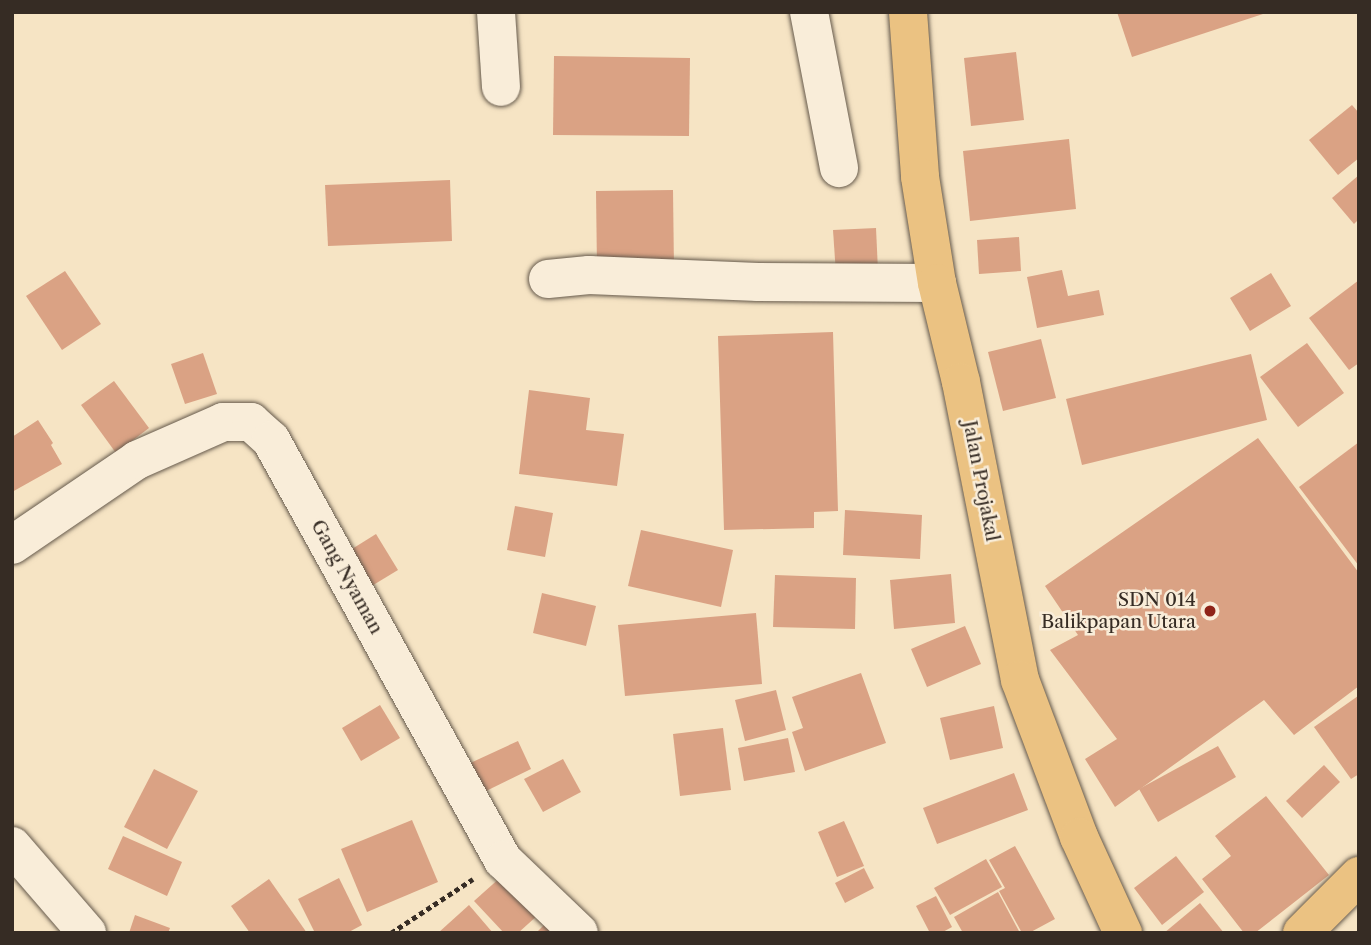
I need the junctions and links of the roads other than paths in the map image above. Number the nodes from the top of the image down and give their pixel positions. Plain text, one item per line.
1 (496, 12) edge
2 (809, 12) edge
3 (908, 12) edge
4 (501, 88) dead end
5 (839, 168) dead end
6 (548, 279) dead end
7 (937, 283) junction
8 (12, 545) edge
9 (12, 846) edge
10 (1359, 876) edge
11 (88, 933) edge
12 (579, 933) edge
13 (1123, 933) edge
14 (1302, 933) edge

1 - 4 street
2 - 5 street
3 - 7 main road, Jalan Projakal
6 - 7 street
7 - 13 main road, Jalan Projakal
8 - 12 street, Gang Nyaman
9 - 11 street
10 - 14 main road

